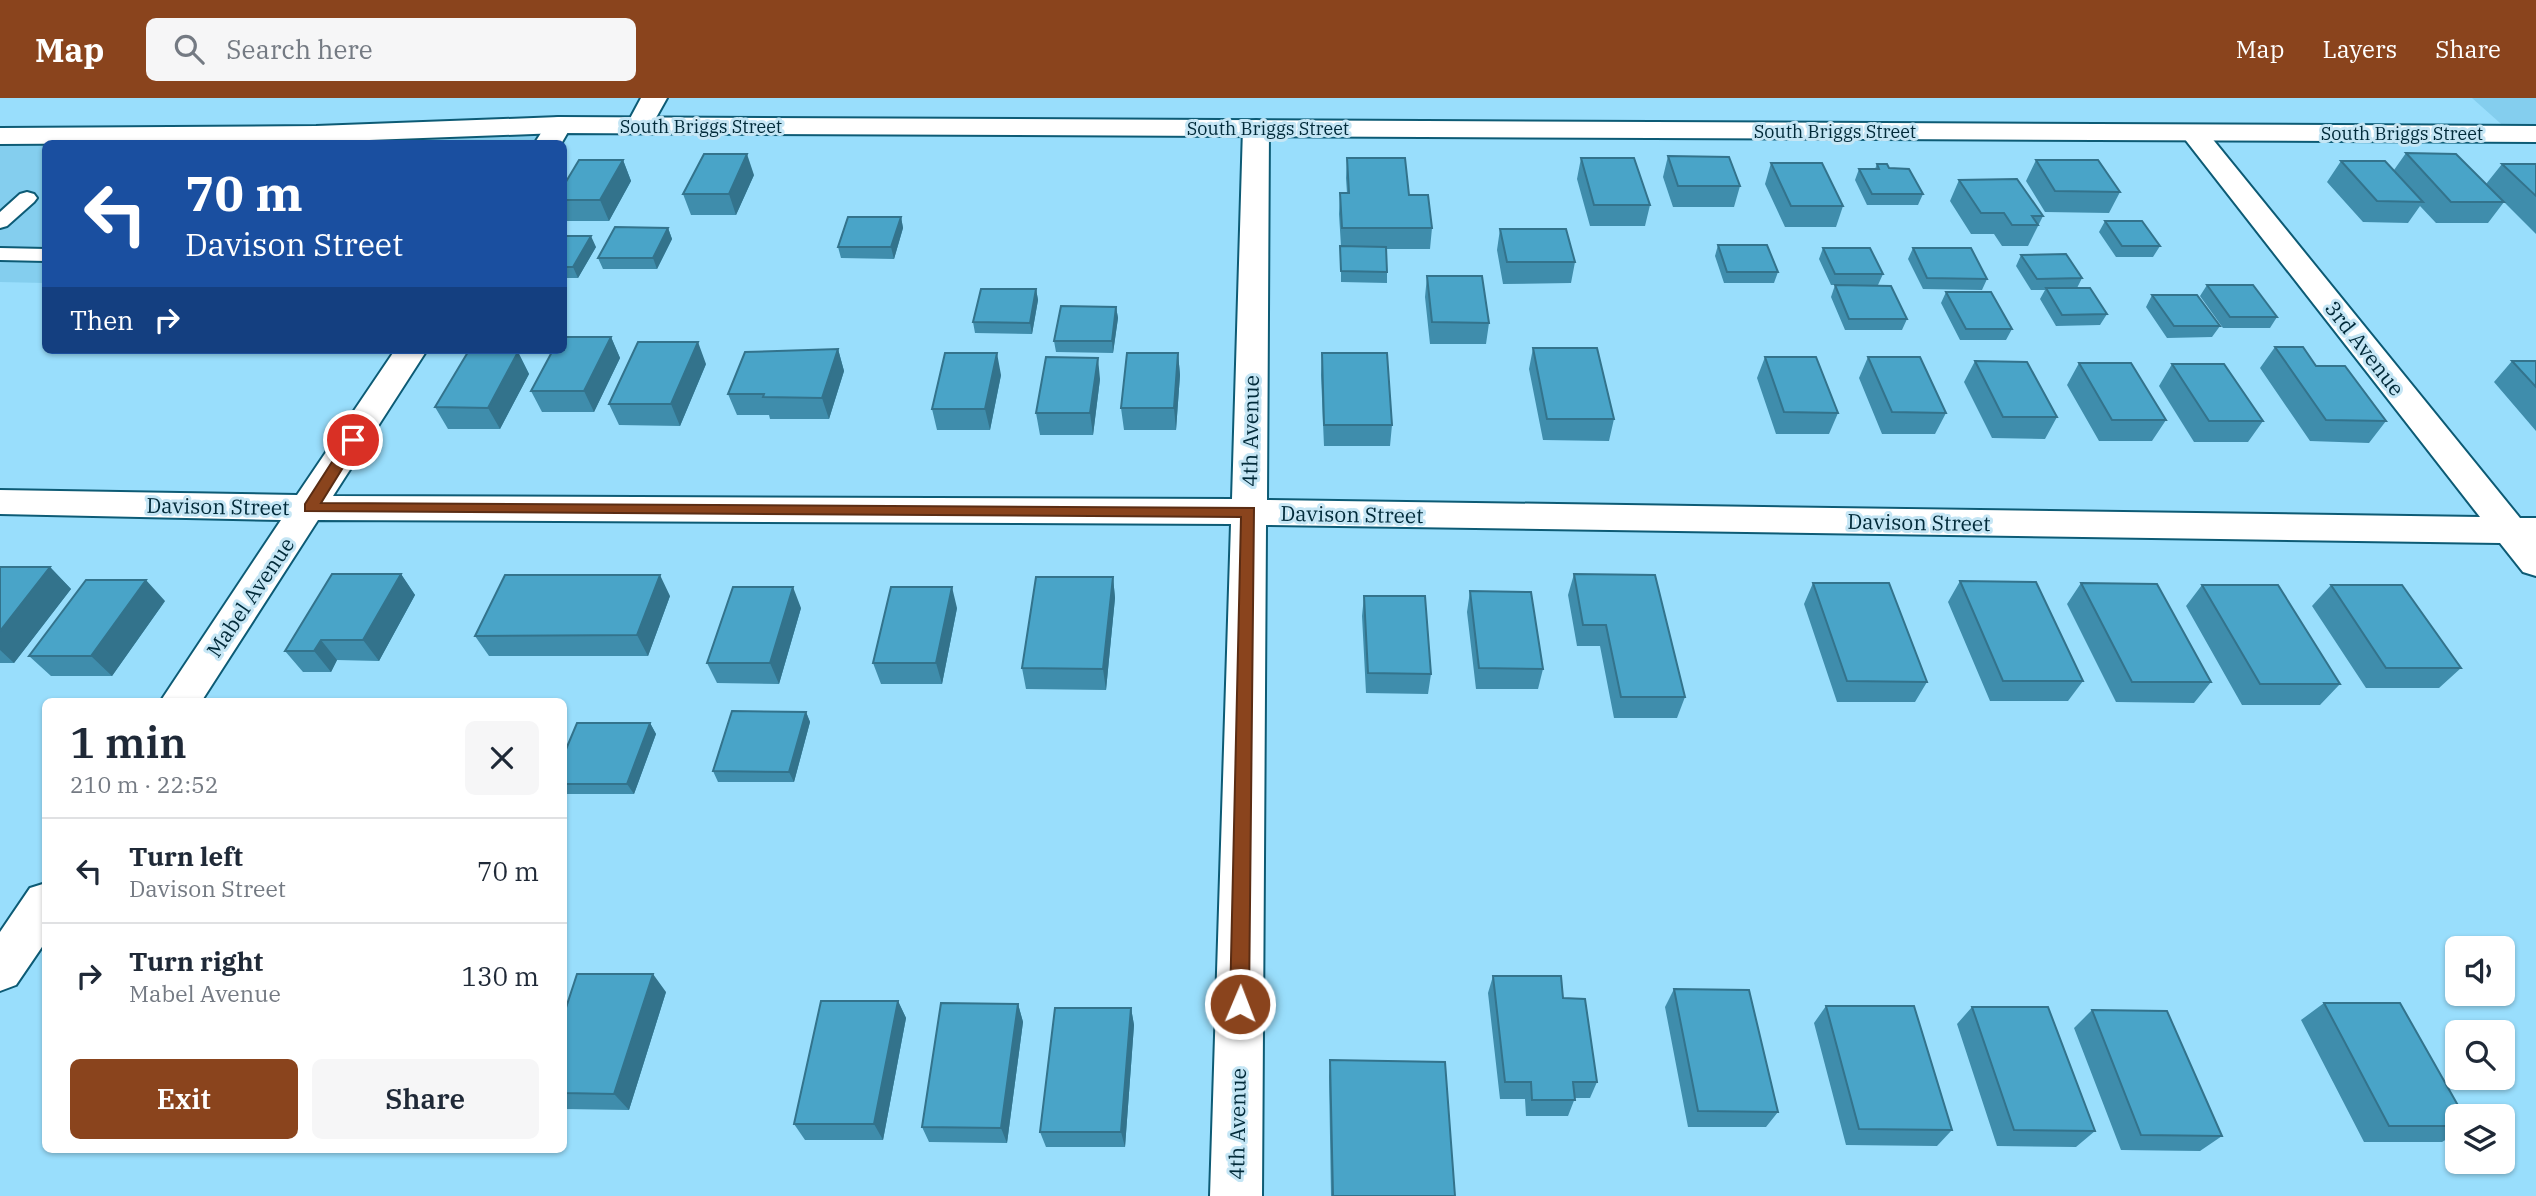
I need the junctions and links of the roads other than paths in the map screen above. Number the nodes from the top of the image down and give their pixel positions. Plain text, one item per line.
1 (654, 98) edge
2 (639, 126) junction
3 (1256, 128) junction
4 (2193, 132) junction
5 (553, 134) edge
6 (2536, 134) edge
7 (0, 136) edge
8 (314, 139) edge
9 (27, 198) dead end
10 (0, 222) edge
11 (0, 254) edge
12 (42, 255) edge
13 (408, 354) edge
14 (0, 502) edge
15 (310, 508) junction
16 (1248, 512) junction
17 (2523, 531) edge
18 (2536, 564) edge
19 (183, 698) edge
20 (42, 908) edge
21 (0, 970) edge
22 (1236, 1196) edge

1 - 2 street
2 - 3 street, South Briggs Street
2 - 5 street, South Briggs Street
3 - 4 street, South Briggs Street
3 - 16 street, 4th Avenue
4 - 6 street, South Briggs Street
4 - 17 street, 3rd Avenue
5 - 8 street, South Briggs Street
7 - 8 street, South Briggs Street
9 - 10 lane
11 - 12 lane
13 - 15 street, Mabel Avenue
14 - 15 street, Davison Street
15 - 16 street, Davison Street
15 - 19 street, Mabel Avenue
16 - 17 street, Davison Street
16 - 22 street, 4th Avenue
17 - 18 street, 3rd Avenue
20 - 21 street

